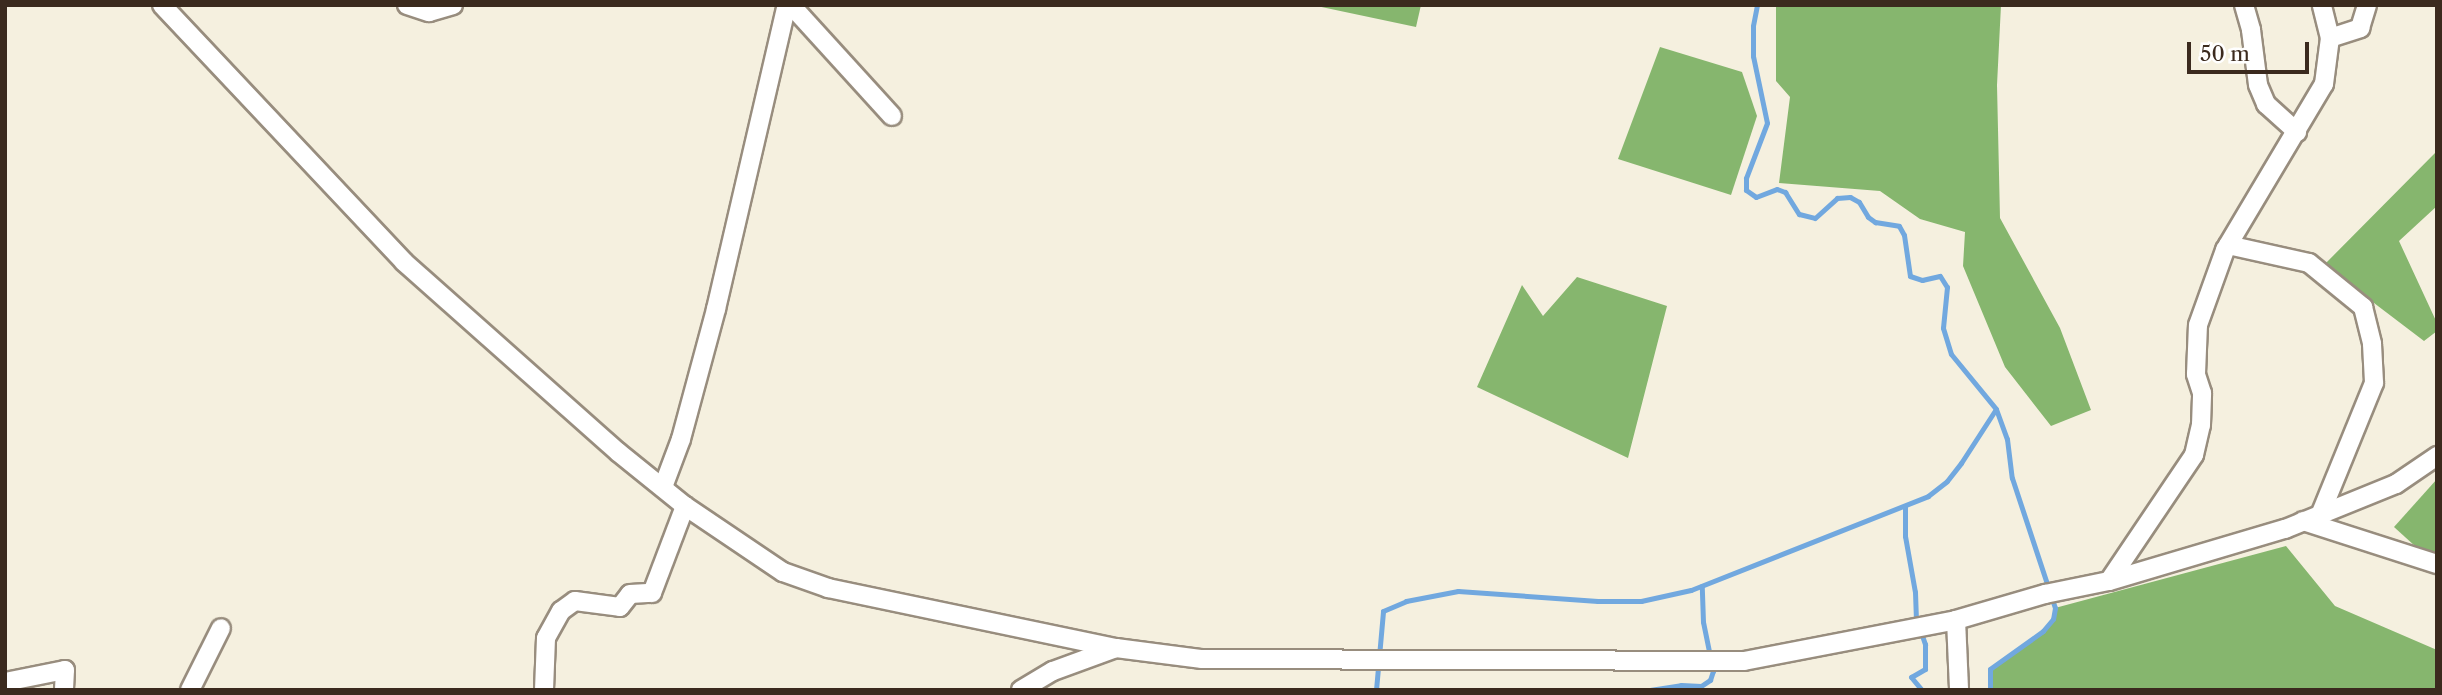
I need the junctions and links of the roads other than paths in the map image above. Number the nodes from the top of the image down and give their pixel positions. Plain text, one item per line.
1 (162, 5) edge
2 (407, 5) edge
3 (453, 5) edge
4 (789, 5) edge
5 (2244, 5) edge
6 (2322, 5) edge
7 (2367, 5) edge
8 (2330, 38) junction
9 (892, 116) dead end
10 (2297, 132) junction
11 (2228, 246) junction
12 (2437, 456) edge
13 (663, 486) junction
14 (685, 506) junction
15 (2321, 513) junction
16 (2303, 521) junction
17 (2437, 564) edge
18 (2109, 581) junction
19 (1956, 620) junction
20 (221, 628) dead end
21 (1116, 648) junction
22 (5, 682) edge
23 (64, 690) edge
24 (190, 690) edge
25 (544, 690) edge
26 (1021, 690) edge
27 (1959, 690) edge

1 - 13 street
2 - 3 street
4 - 9 street
4 - 13 street
5 - 10 street
6 - 8 street
7 - 8 street
8 - 10 street
10 - 11 street
11 - 15 street
11 - 18 street
12 - 15 street
13 - 14 street
14 - 21 street
14 - 25 street
15 - 16 street
16 - 17 street
16 - 18 street
18 - 19 street
19 - 21 street
19 - 27 street
20 - 24 street
21 - 26 street
22 - 23 street

